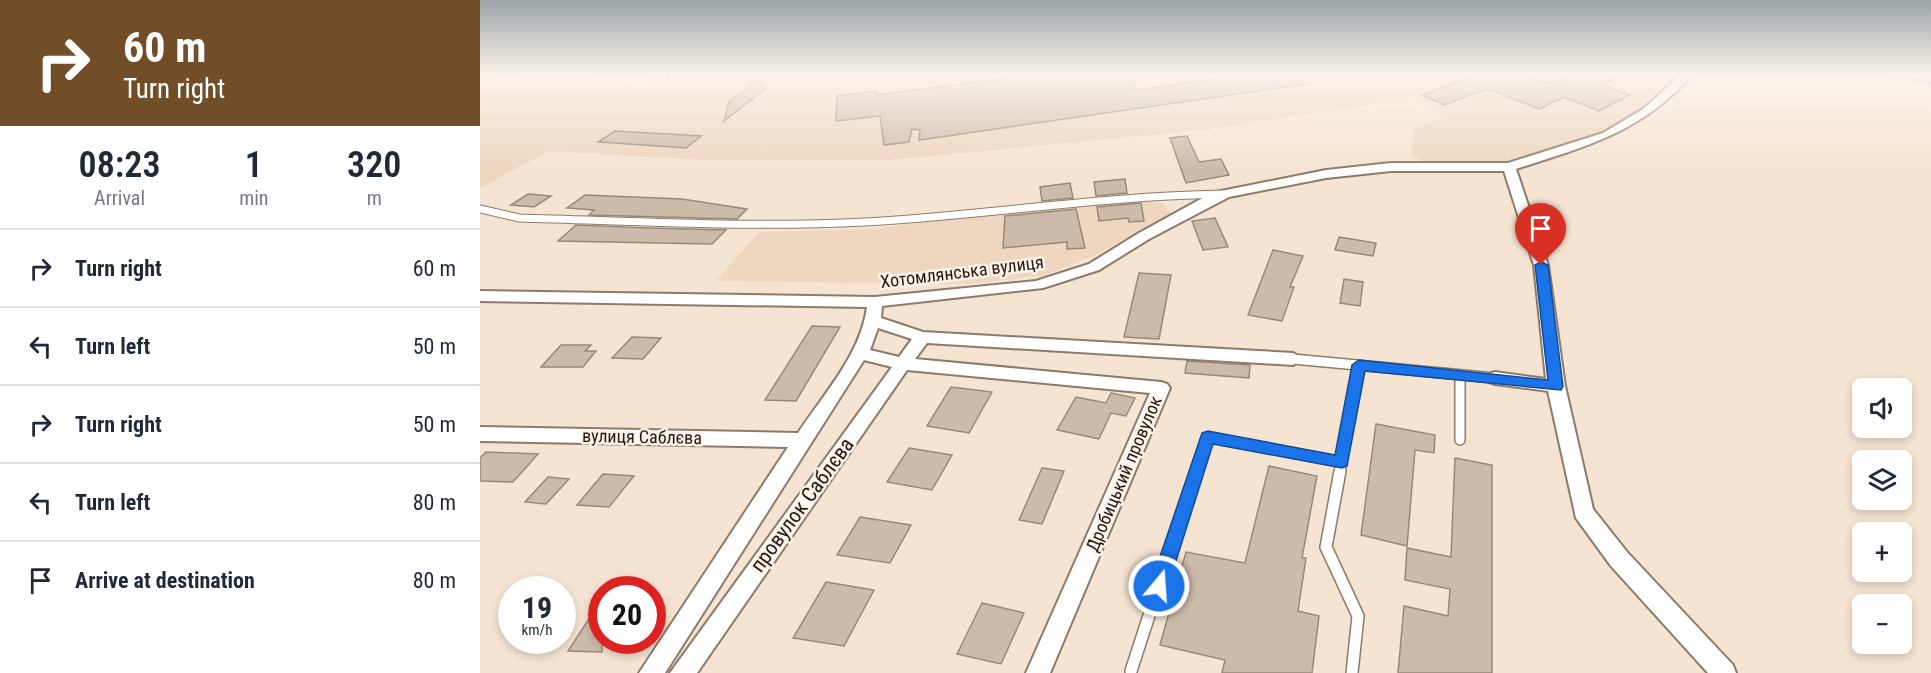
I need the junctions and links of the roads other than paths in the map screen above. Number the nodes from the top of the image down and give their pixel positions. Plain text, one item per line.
1 (1652, 106) edge
2 (1509, 167) junction
3 (1226, 194) junction
4 (480, 209) edge
5 (480, 296) edge
6 (874, 311) junction
7 (922, 337) junction
8 (860, 353) junction
9 (1293, 359) joint
10 (904, 364) junction
11 (1359, 365) junction
12 (1461, 375) junction
13 (1495, 378) joint
14 (1556, 386) junction
15 (480, 434) edge
16 (803, 440) junction
17 (1460, 440) dead end
18 (1342, 462) junction
19 (1131, 671) dead end
20 (651, 673) edge
21 (682, 673) edge
22 (1038, 673) edge
23 (1352, 673) edge
24 (1724, 673) edge

1 - 2 street, Хотомлянська вулиця
2 - 3 street, Хотомлянська вулиця
2 - 14 street
3 - 4 lane
3 - 6 street, Хотомлянська вулиця
5 - 6 street, Хотомлянська вулиця
6 - 7 street
6 - 8 street
7 - 9 street
7 - 10 street, провулок Саблєва
8 - 10 street, Дробицький провулок
8 - 16 street
9 - 11 lane
10 - 21 street, провулок Саблєва
10 - 22 street, Дробицький провулок
11 - 12 lane
11 - 18 lane
12 - 13 lane
12 - 17 lane
13 - 14 street
14 - 24 street
15 - 16 street, вулиця Саблєва
16 - 20 street
18 - 19 lane
18 - 23 lane

